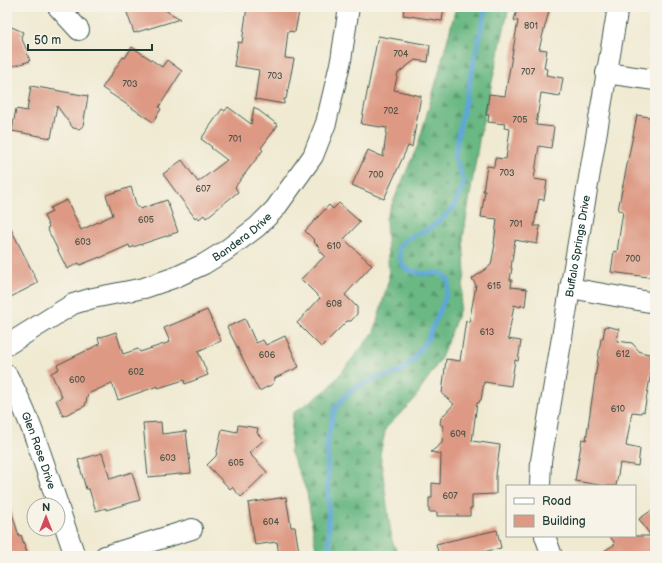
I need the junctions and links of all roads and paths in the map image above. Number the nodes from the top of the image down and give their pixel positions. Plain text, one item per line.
1 (58, 7) edge
2 (349, 7) edge
3 (618, 7) edge
4 (78, 30) dead end
5 (606, 73) junction
6 (655, 80) edge
7 (570, 288) junction
8 (655, 303) edge
9 (7, 345) edge
10 (7, 375) edge
11 (540, 485) edge
12 (55, 497) edge
13 (192, 529) dead end
14 (66, 530) edge
15 (545, 537) edge
16 (75, 556) edge
17 (105, 556) edge
18 (552, 556) edge

1 - 4 street
2 - 9 street, Bandera Drive
3 - 5 street, Buffalo Springs Drive
5 - 6 street
5 - 7 street, Buffalo Springs Drive
7 - 8 street
7 - 11 street, Buffalo Springs Drive
10 - 12 street, Glen Rose Drive
13 - 17 street
14 - 16 street, Glen Rose Drive
15 - 18 street

